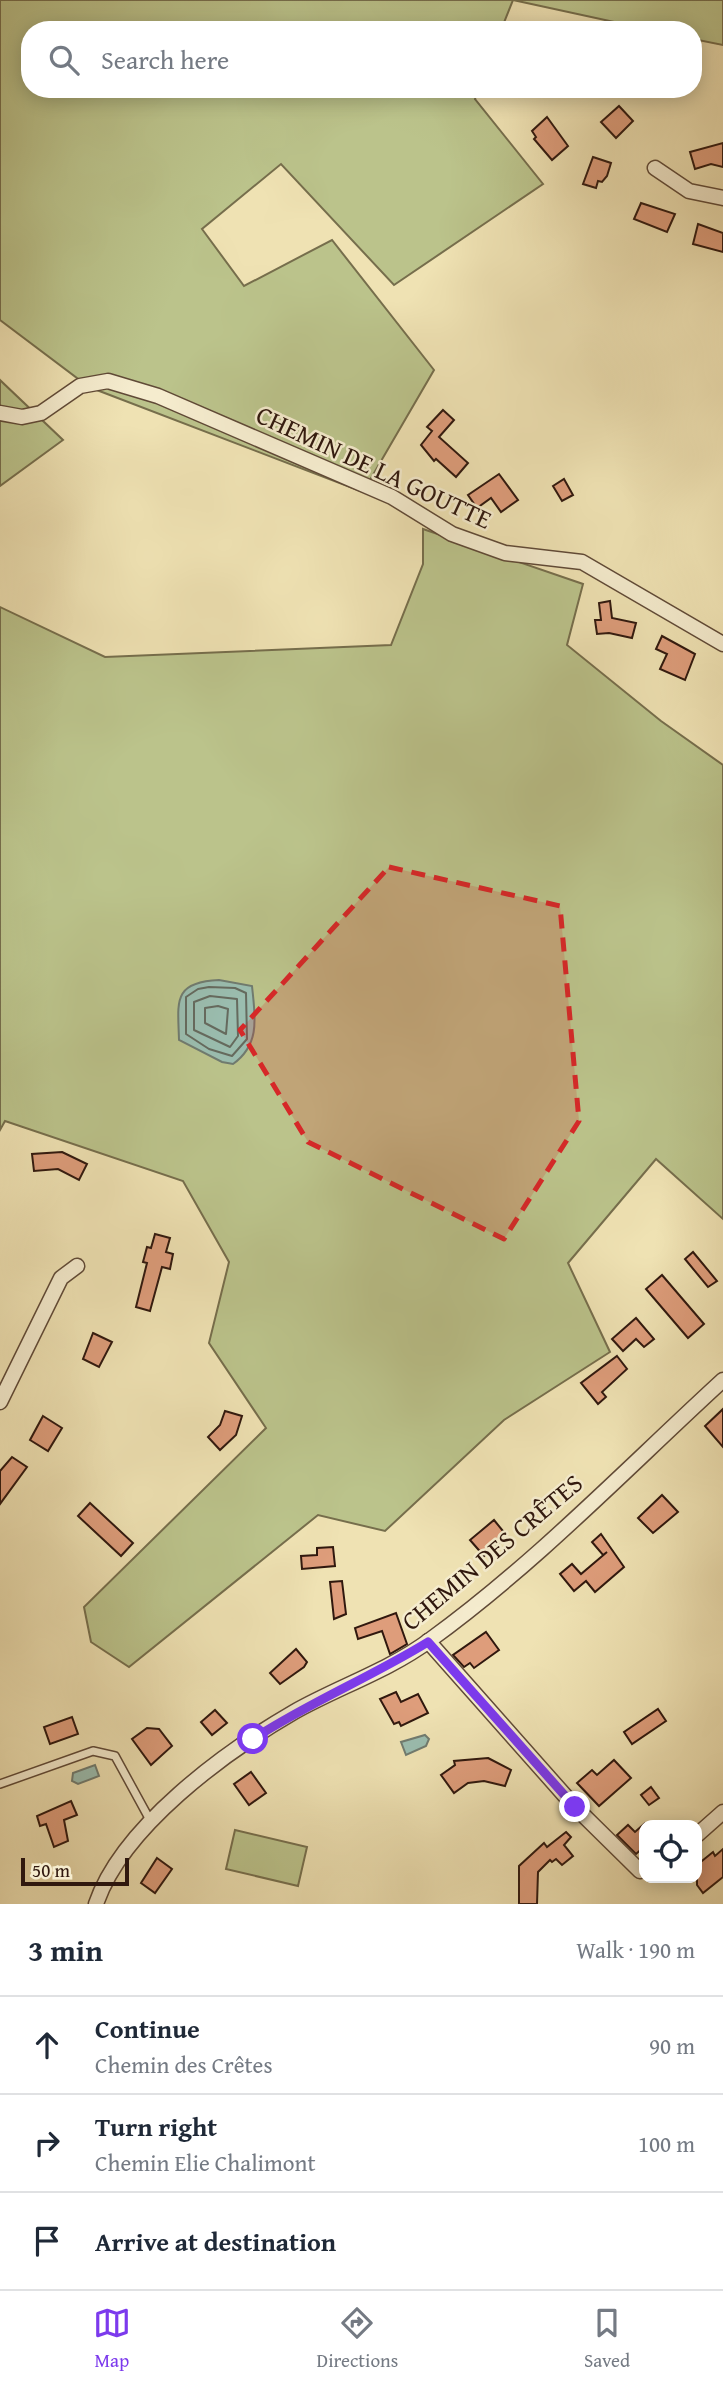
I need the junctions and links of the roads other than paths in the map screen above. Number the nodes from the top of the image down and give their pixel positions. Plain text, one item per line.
1 (655, 168) dead end
2 (723, 198) edge
3 (0, 412) edge
4 (723, 644) edge
5 (77, 1266) dead end
6 (723, 1380) edge
7 (0, 1402) edge
8 (428, 1642) junction
9 (0, 1784) edge
10 (723, 1812) edge
11 (150, 1820) junction
12 (702, 1831) edge
13 (639, 1870) edge
14 (96, 1904) edge

1 - 2 street
3 - 4 street, CHEMIN DE LA GOUTTE
5 - 7 street
6 - 8 street, CHEMIN DES CRÊTES
8 - 11 street, CHEMIN DES CRÊTES
8 - 13 street
9 - 11 lane
10 - 12 street
11 - 14 street, CHEMIN DES CRÊTES

